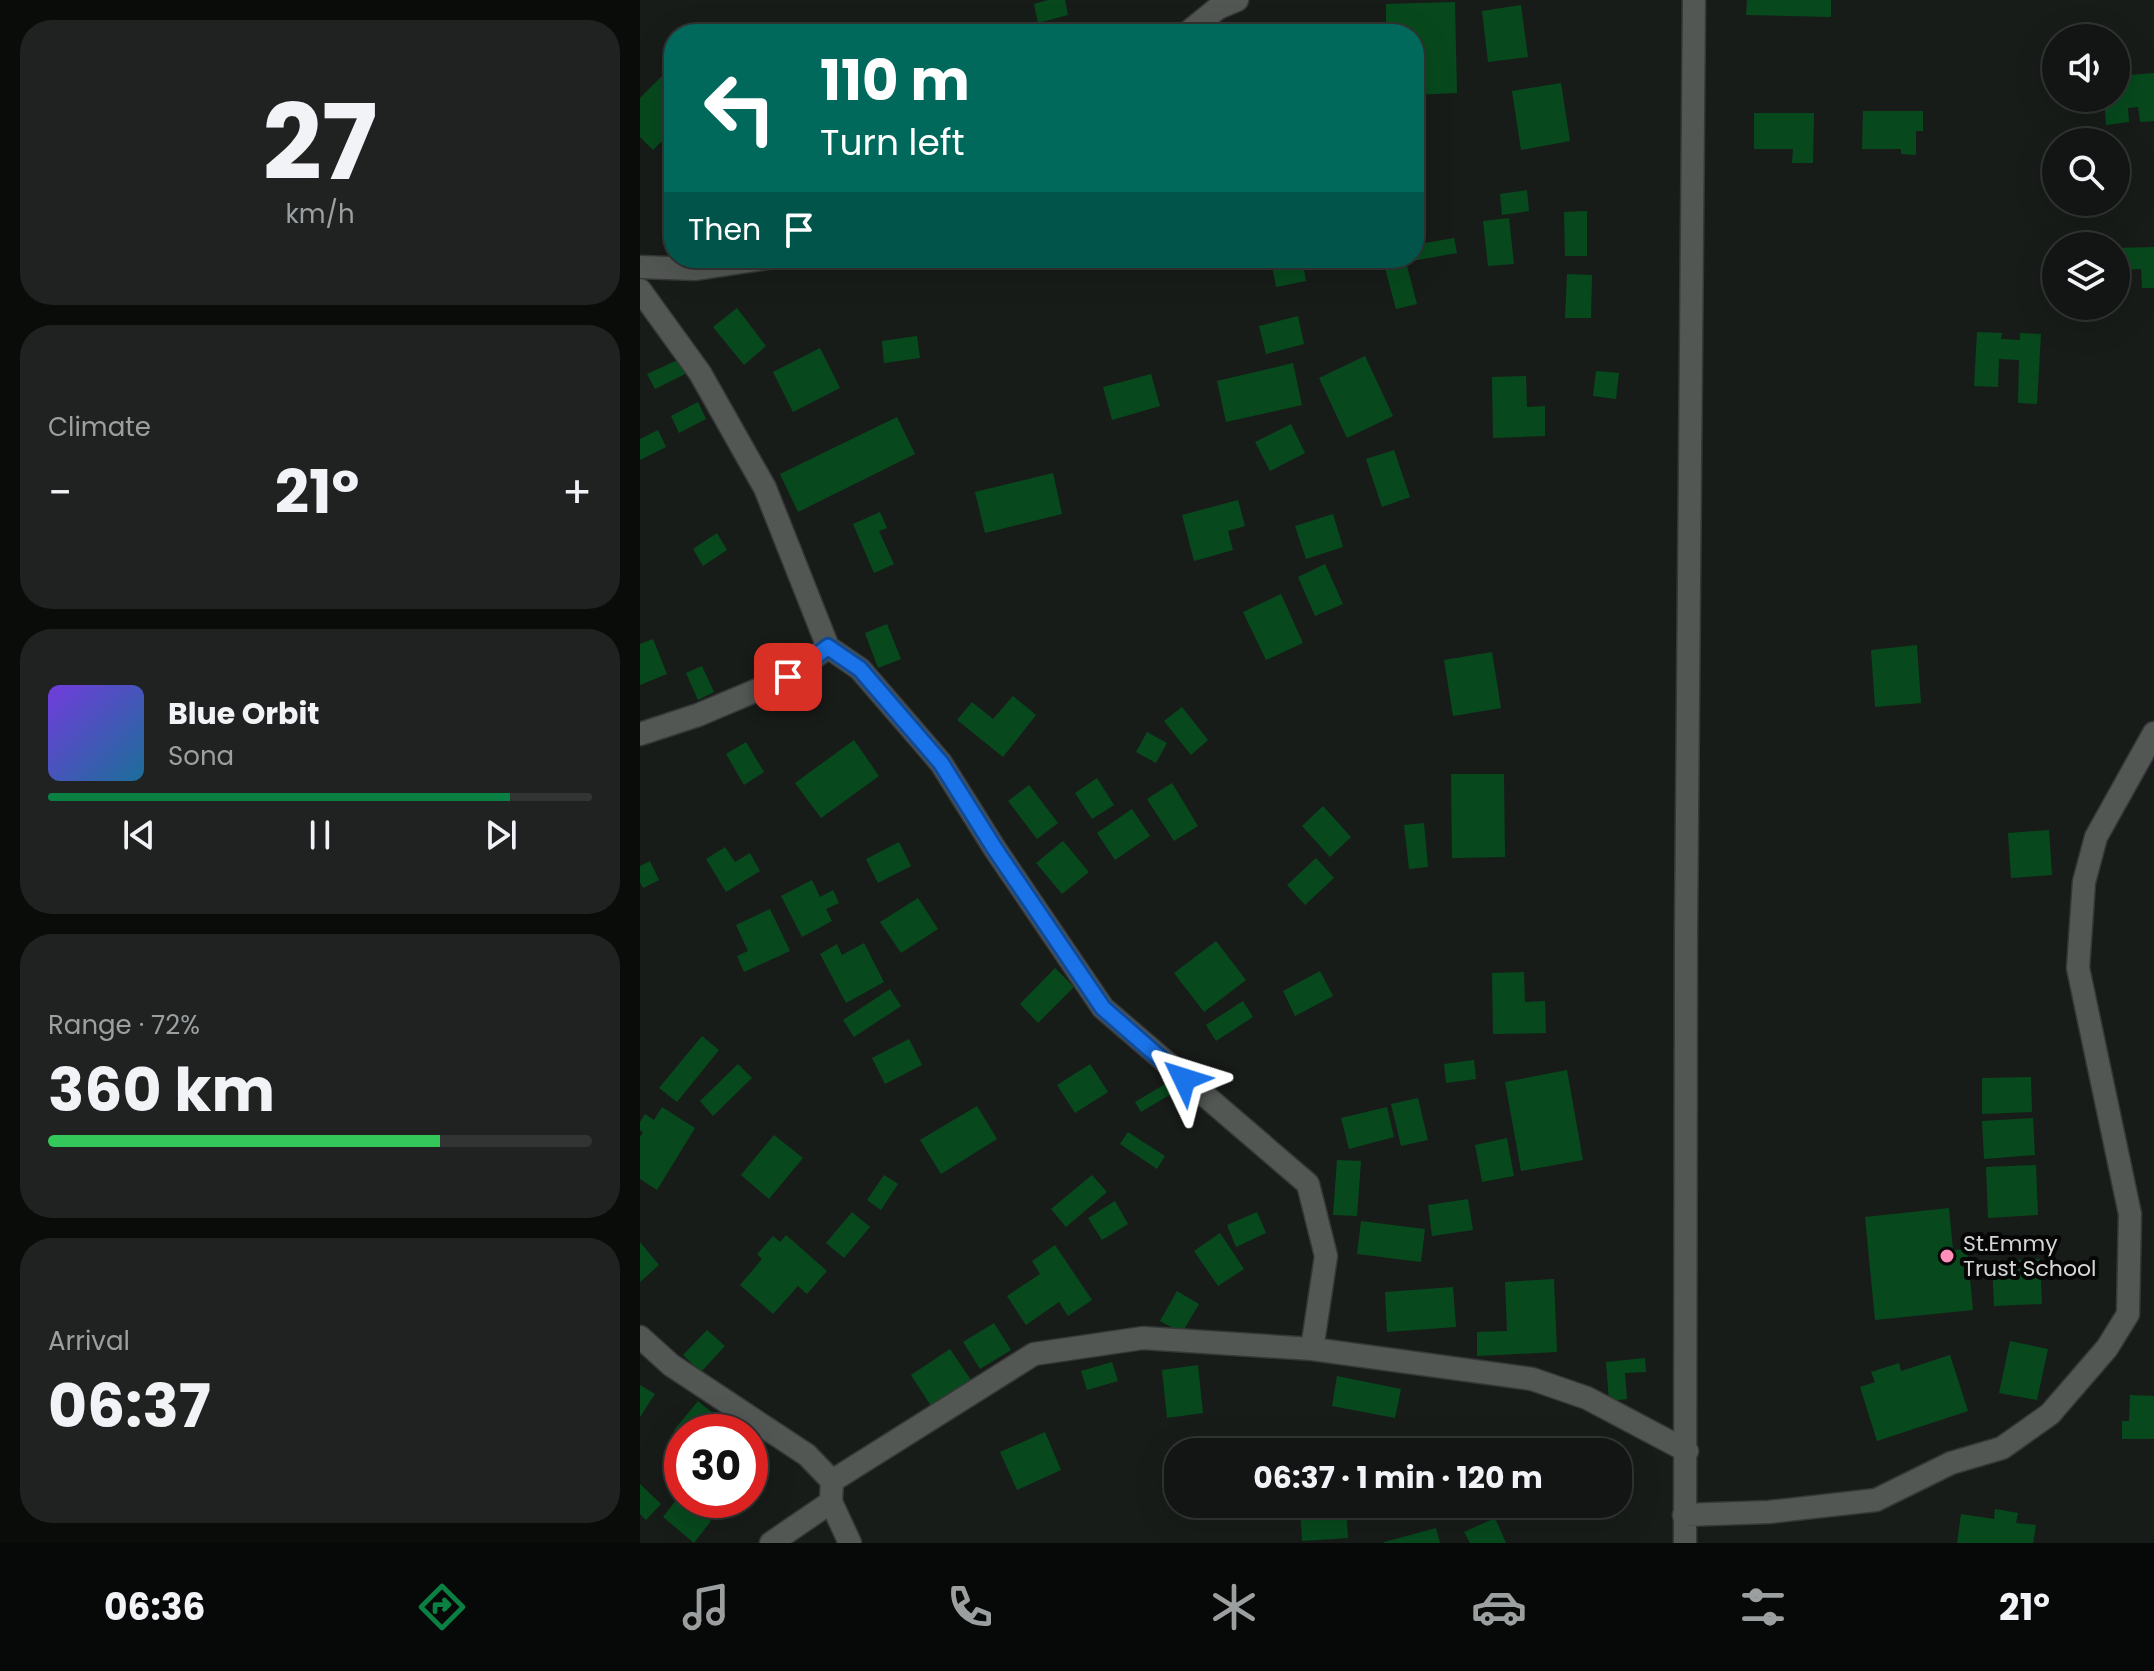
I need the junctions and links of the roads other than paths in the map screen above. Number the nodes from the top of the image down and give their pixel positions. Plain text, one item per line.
1 (1237, 0) edge
2 (1694, 0) edge
3 (1198, 24) edge
4 (640, 267) edge
5 (664, 268) edge
6 (668, 268) edge
7 (703, 268) edge
8 (640, 290) edge
9 (828, 647) junction
10 (2154, 733) edge
11 (640, 734) edge
12 (640, 1337) edge
13 (1312, 1349) junction
14 (1687, 1451) junction
15 (832, 1492) junction
16 (1684, 1515) junction
17 (771, 1543) edge
18 (850, 1543) edge
19 (1685, 1543) edge

1 - 3 street
2 - 14 street
4 - 5 street
6 - 7 street
8 - 9 street
9 - 11 street
9 - 13 street
10 - 16 street
12 - 15 street
13 - 14 street
13 - 15 street
14 - 16 street
15 - 17 street
15 - 18 street
16 - 19 street

